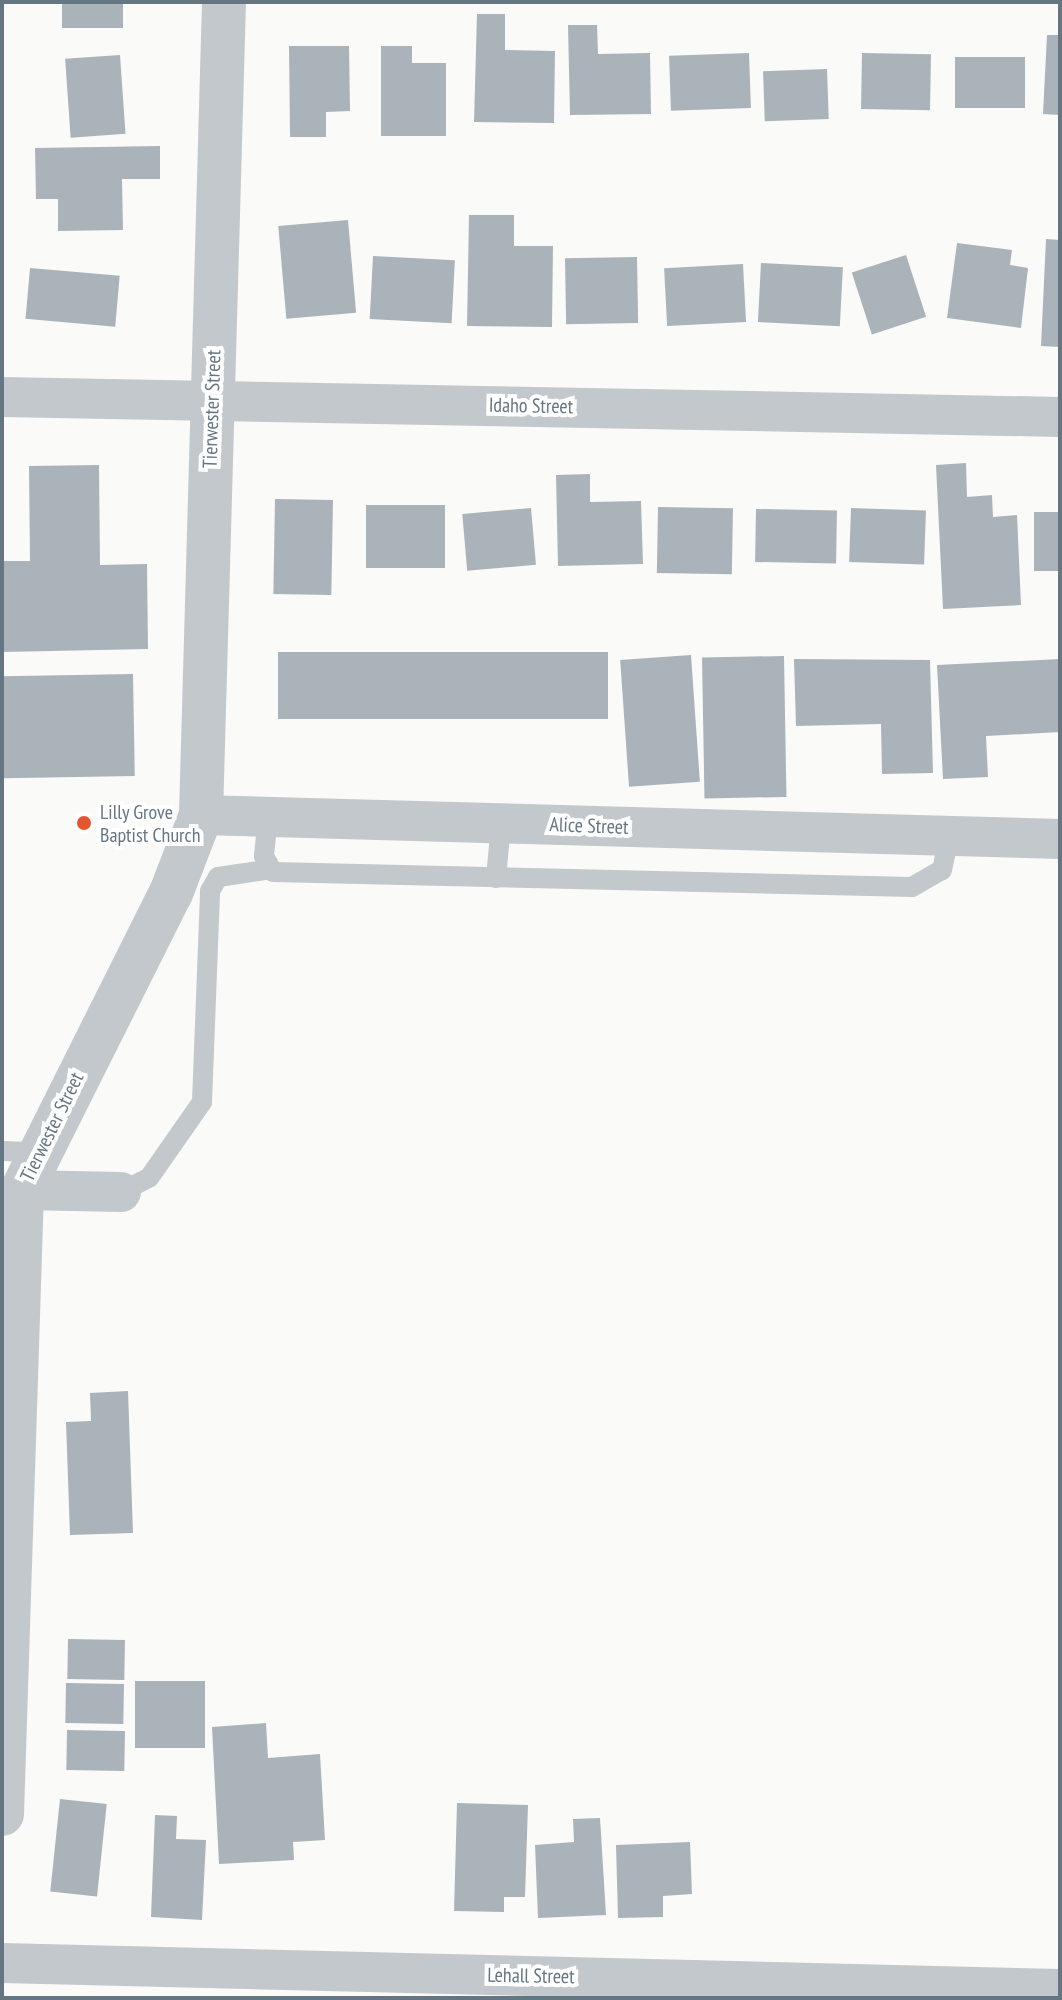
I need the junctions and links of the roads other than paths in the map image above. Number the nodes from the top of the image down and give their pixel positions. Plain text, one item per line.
1 (224, 2) edge
2 (2, 397) edge
3 (212, 399) junction
4 (1060, 417) edge
5 (201, 815) junction
6 (268, 817) junction
7 (501, 824) junction
8 (949, 836) junction
9 (1060, 839) edge
10 (266, 870) junction
11 (496, 878) junction
12 (21, 1164) edge
13 (121, 1192) joint
14 (10, 1280) edge
15 (6, 1470) edge
16 (4, 1580) edge
17 (2, 1814) edge
18 (2, 1963) edge
19 (1060, 1989) edge

1 - 3 street, Tierwester Street
2 - 3 street, Idaho Street
3 - 4 street, Idaho Street
3 - 5 street, Tierwester Street
5 - 6 street, Alice Street
5 - 12 street, Tierwester Street
6 - 7 street, Alice Street
6 - 10 lane
7 - 8 street, Alice Street
7 - 11 lane
8 - 9 street, Alice Street
8 - 11 lane
10 - 11 lane
10 - 13 lane
12 - 13 street
12 - 14 street, Tierwester Street
14 - 15 street, Tierwester Street
15 - 16 street, Tierwester Street
16 - 17 street, Tierwester Street
18 - 19 street, Lehall Street

